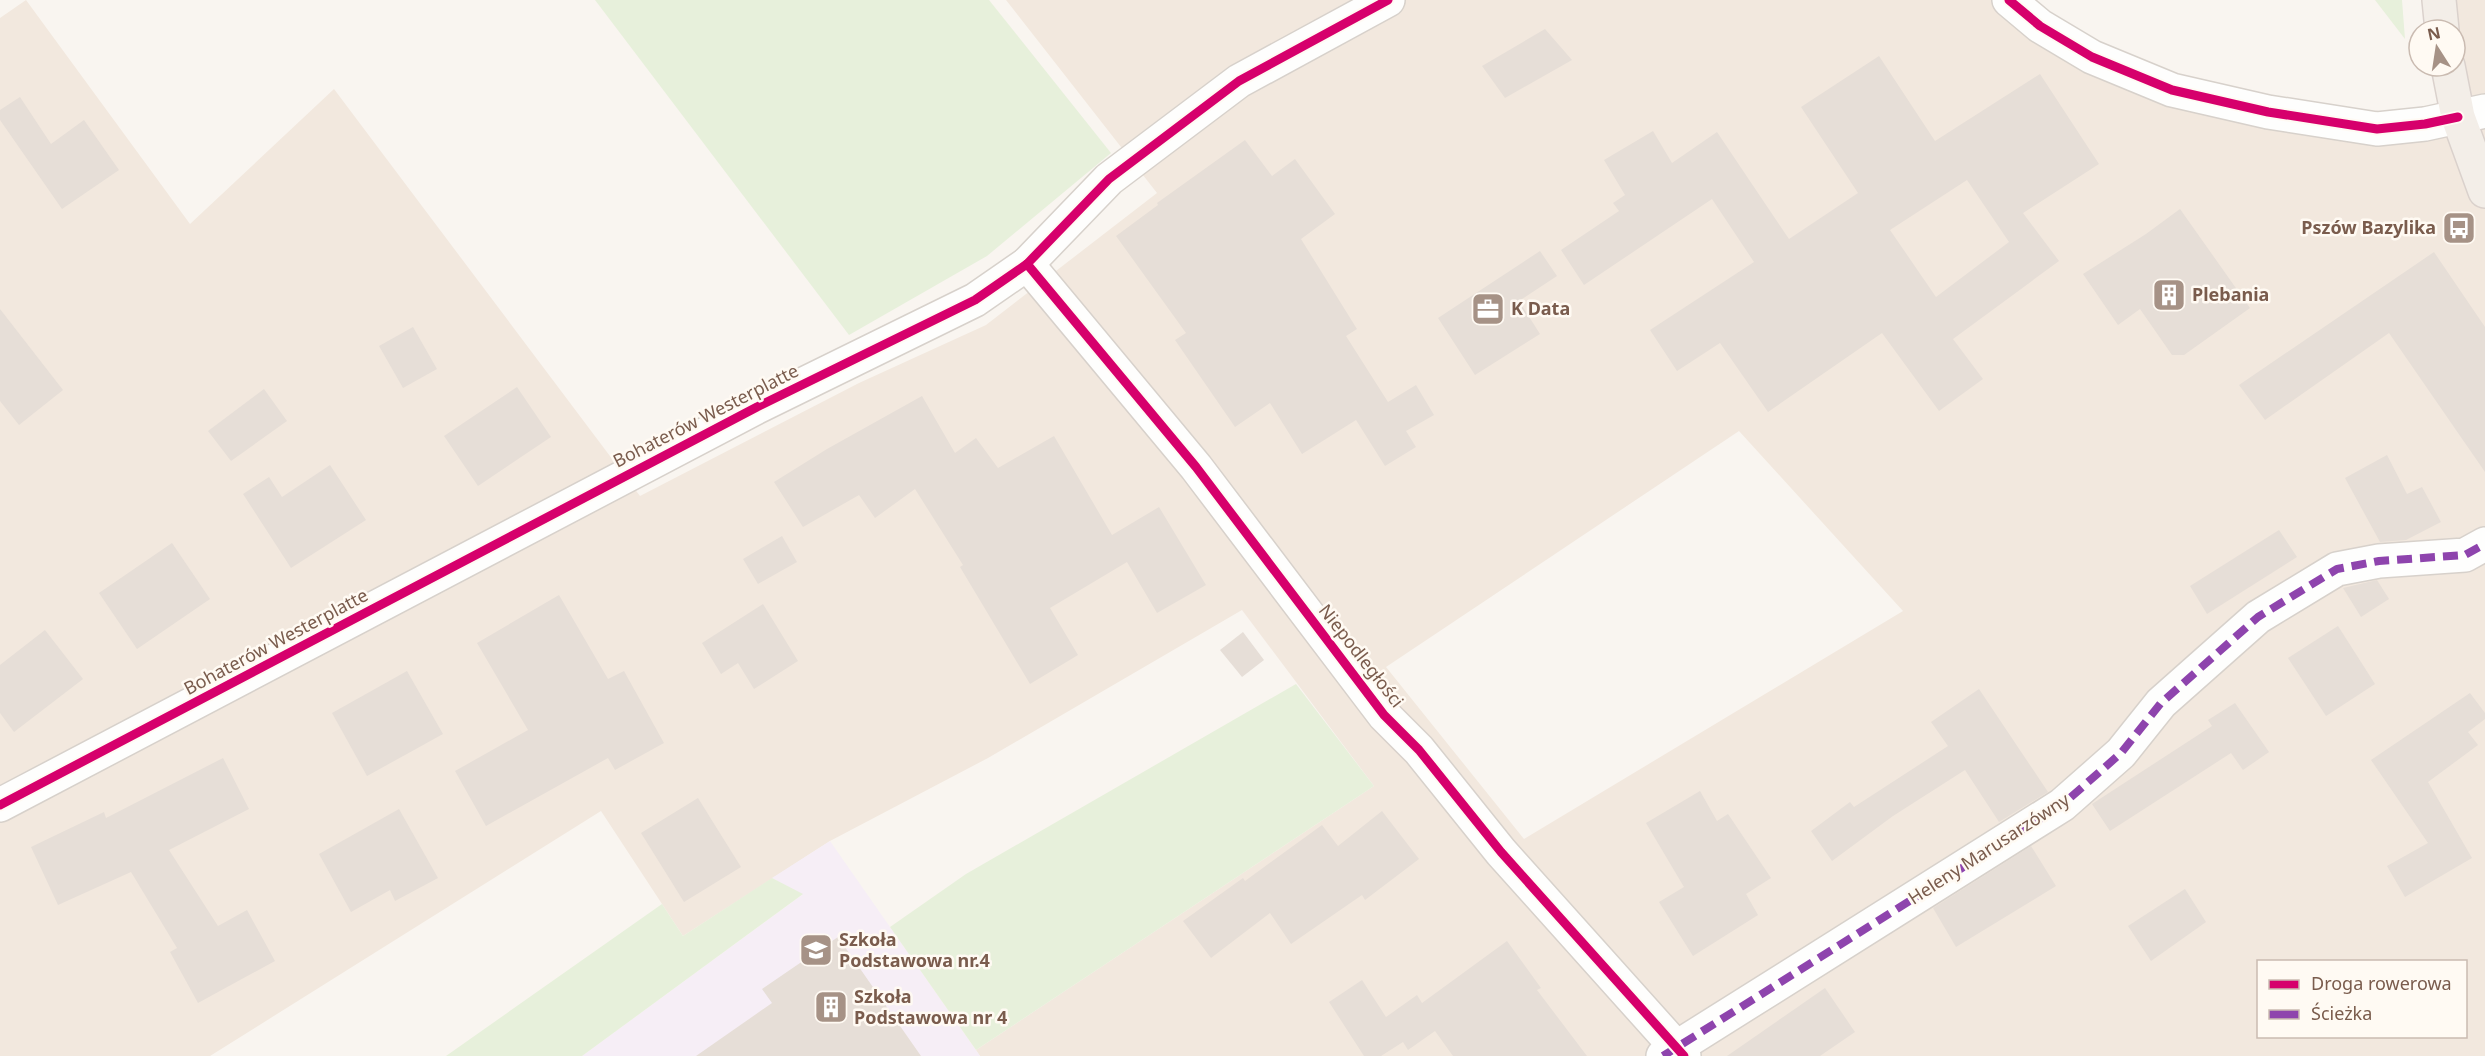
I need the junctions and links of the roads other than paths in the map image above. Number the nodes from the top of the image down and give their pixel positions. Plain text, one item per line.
1 (1388, 0) edge
2 (2008, 0) edge
3 (2439, 0) edge
4 (2441, 18) edge
5 (2454, 78) edge
6 (2471, 114) edge
7 (2485, 191) edge
8 (1028, 264) junction
9 (2485, 544) edge
10 (0, 805) edge
11 (1674, 1053) edge

1 - 8 street, Bohaterów Westerplatte
2 - 6 street
3 - 4 main road
5 - 6 main road
6 - 7 main road
8 - 10 street, Bohaterów Westerplatte
8 - 11 street, Niepodległości
9 - 11 street, Heleny Marusarzówny

